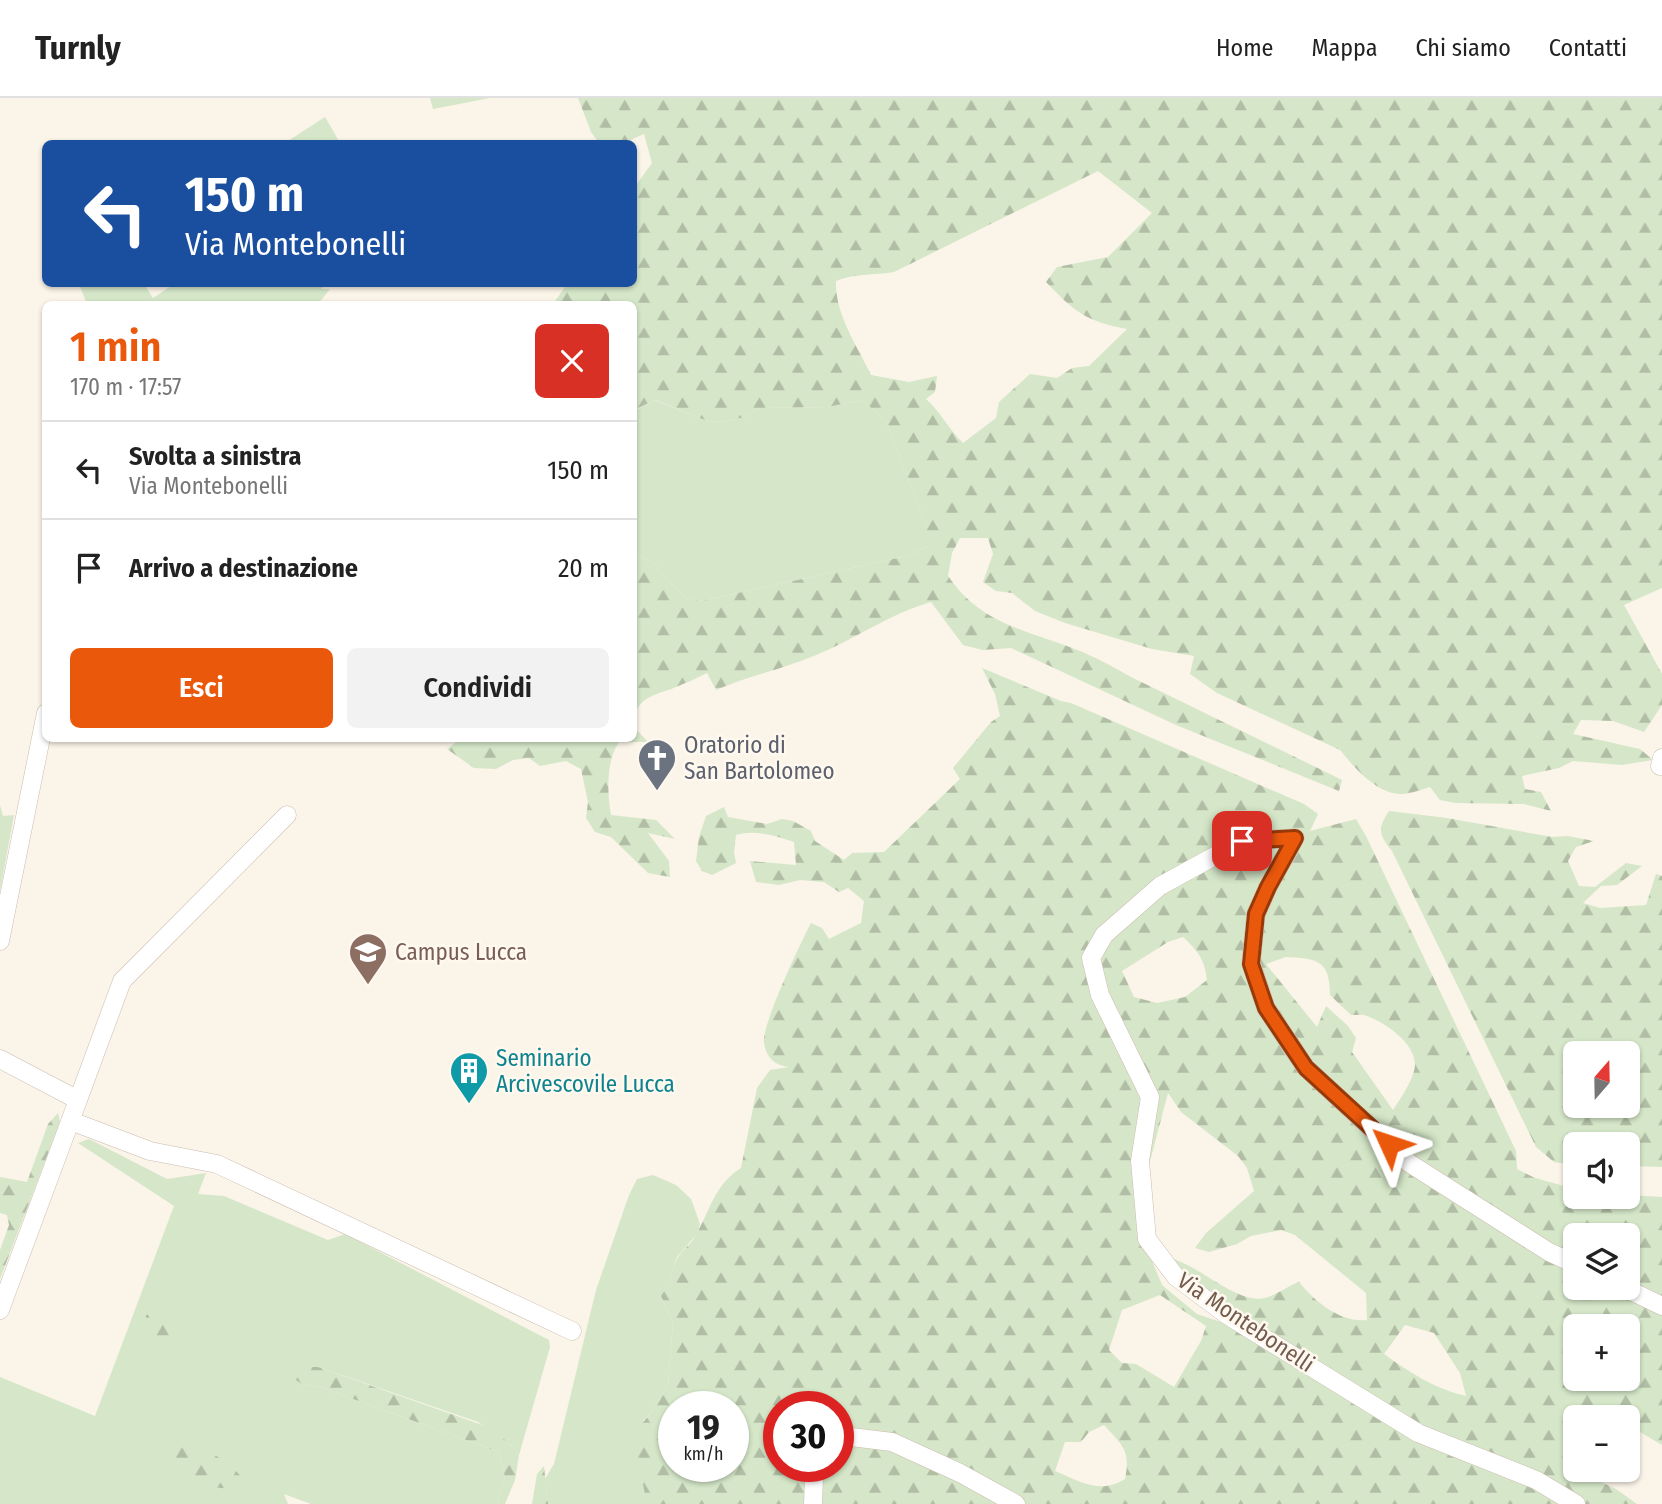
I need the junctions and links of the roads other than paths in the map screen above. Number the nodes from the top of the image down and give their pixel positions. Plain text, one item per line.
1 (42, 728) edge
2 (286, 815) dead end
3 (0, 941) edge
4 (0, 1059) edge
5 (78, 1100) junction
6 (71, 1121) junction
7 (1563, 1259) edge
8 (1640, 1295) edge
9 (1662, 1306) edge
10 (0, 1310) edge
11 (572, 1332) dead end
12 (854, 1438) edge
13 (814, 1482) edge
14 (813, 1504) edge
15 (1016, 1504) edge
16 (1576, 1504) edge

1 - 3 street
2 - 5 street
4 - 5 street
5 - 6 street
6 - 10 street
6 - 11 street
7 - 16 street, Via Montebonelli
8 - 9 street
12 - 15 street
13 - 14 street

